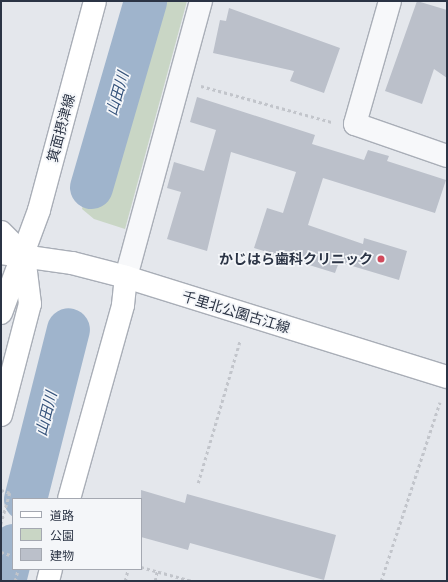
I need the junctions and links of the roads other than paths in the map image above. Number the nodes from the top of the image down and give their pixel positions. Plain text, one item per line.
1 (95, 1) edge
2 (201, 1) edge
3 (390, 1) edge
4 (447, 156) edge
5 (1, 232) edge
6 (1, 252) edge
7 (24, 255) junction
8 (126, 277) junction
9 (1, 313) edge
10 (447, 377) edge
11 (1, 415) edge
12 (69, 498) edge
13 (51, 570) edge
14 (48, 581) edge

1 - 7 street, 箕面摂津線
2 - 8 street
3 - 4 street
5 - 7 street
6 - 7 street, 千里北公園古江線
7 - 8 street, 千里北公園古江線
7 - 9 street, 箕面摂津線
7 - 11 street, 箕面摂津線
8 - 10 street, 千里北公園古江線
8 - 12 street
13 - 14 street

